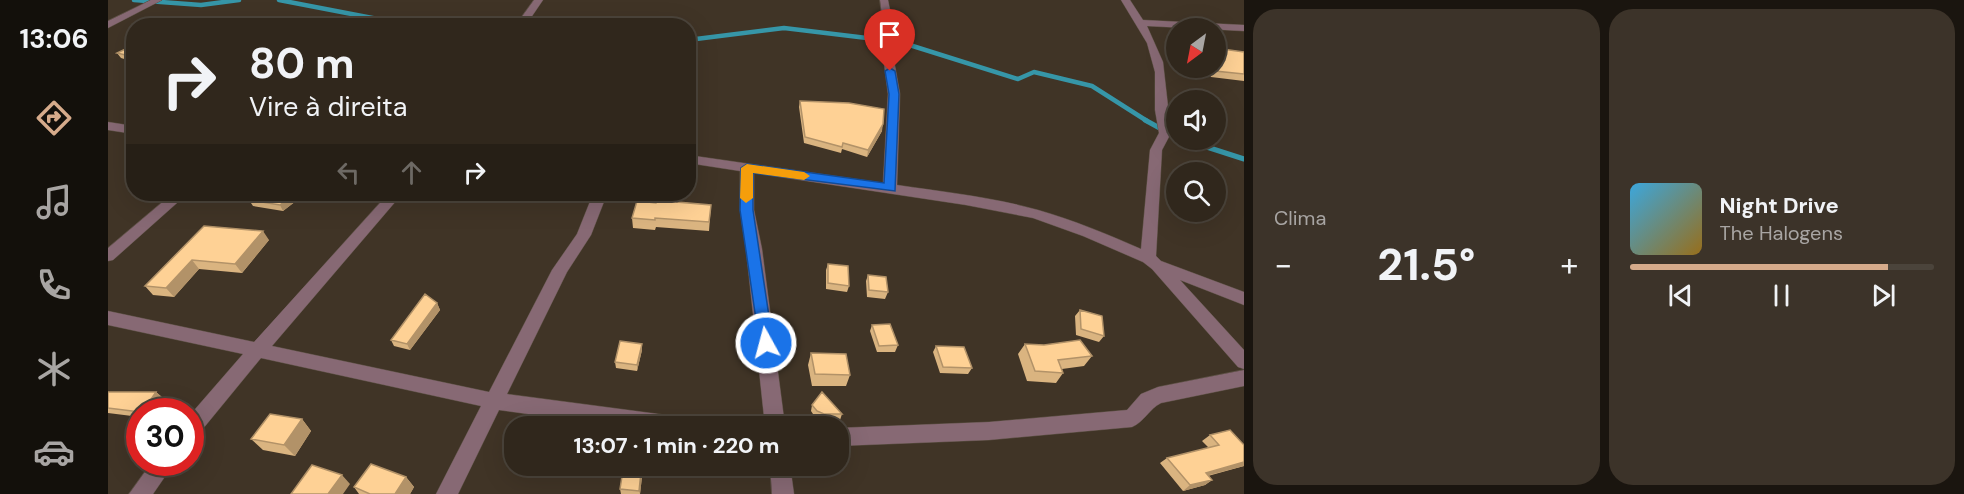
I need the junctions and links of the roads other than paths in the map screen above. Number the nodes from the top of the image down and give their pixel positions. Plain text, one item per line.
1 (158, 0) edge
2 (539, 0) edge
3 (884, 0) edge
4 (1125, 0) edge
5 (526, 18) edge
6 (1141, 23) junction
7 (108, 25) edge
8 (1244, 28) edge
9 (108, 126) edge
10 (126, 129) edge
11 (696, 160) edge
12 (747, 168) junction
13 (890, 188) junction
14 (172, 201) edge
15 (389, 201) edge
16 (597, 201) edge
17 (108, 256) edge
18 (1152, 261) junction
19 (1244, 299) edge
20 (108, 318) edge
21 (257, 351) junction
22 (1244, 362) edge
23 (1244, 378) edge
24 (494, 401) junction
25 (204, 413) edge
26 (606, 416) edge
27 (774, 416) edge
28 (849, 436) edge
29 (154, 476) edge
30 (781, 476) edge
31 (140, 494) edge
32 (447, 494) edge
33 (783, 494) edge

1 - 7 street
2 - 5 street
3 - 13 street
4 - 6 street
6 - 8 street
6 - 18 street
9 - 10 street
11 - 12 street
12 - 13 street
12 - 27 street
13 - 18 street
14 - 17 street
15 - 21 street
16 - 24 street
18 - 19 street
18 - 22 street
20 - 21 street
21 - 24 street
21 - 25 street
23 - 28 street
24 - 26 street
24 - 32 street
29 - 31 street
30 - 33 street

